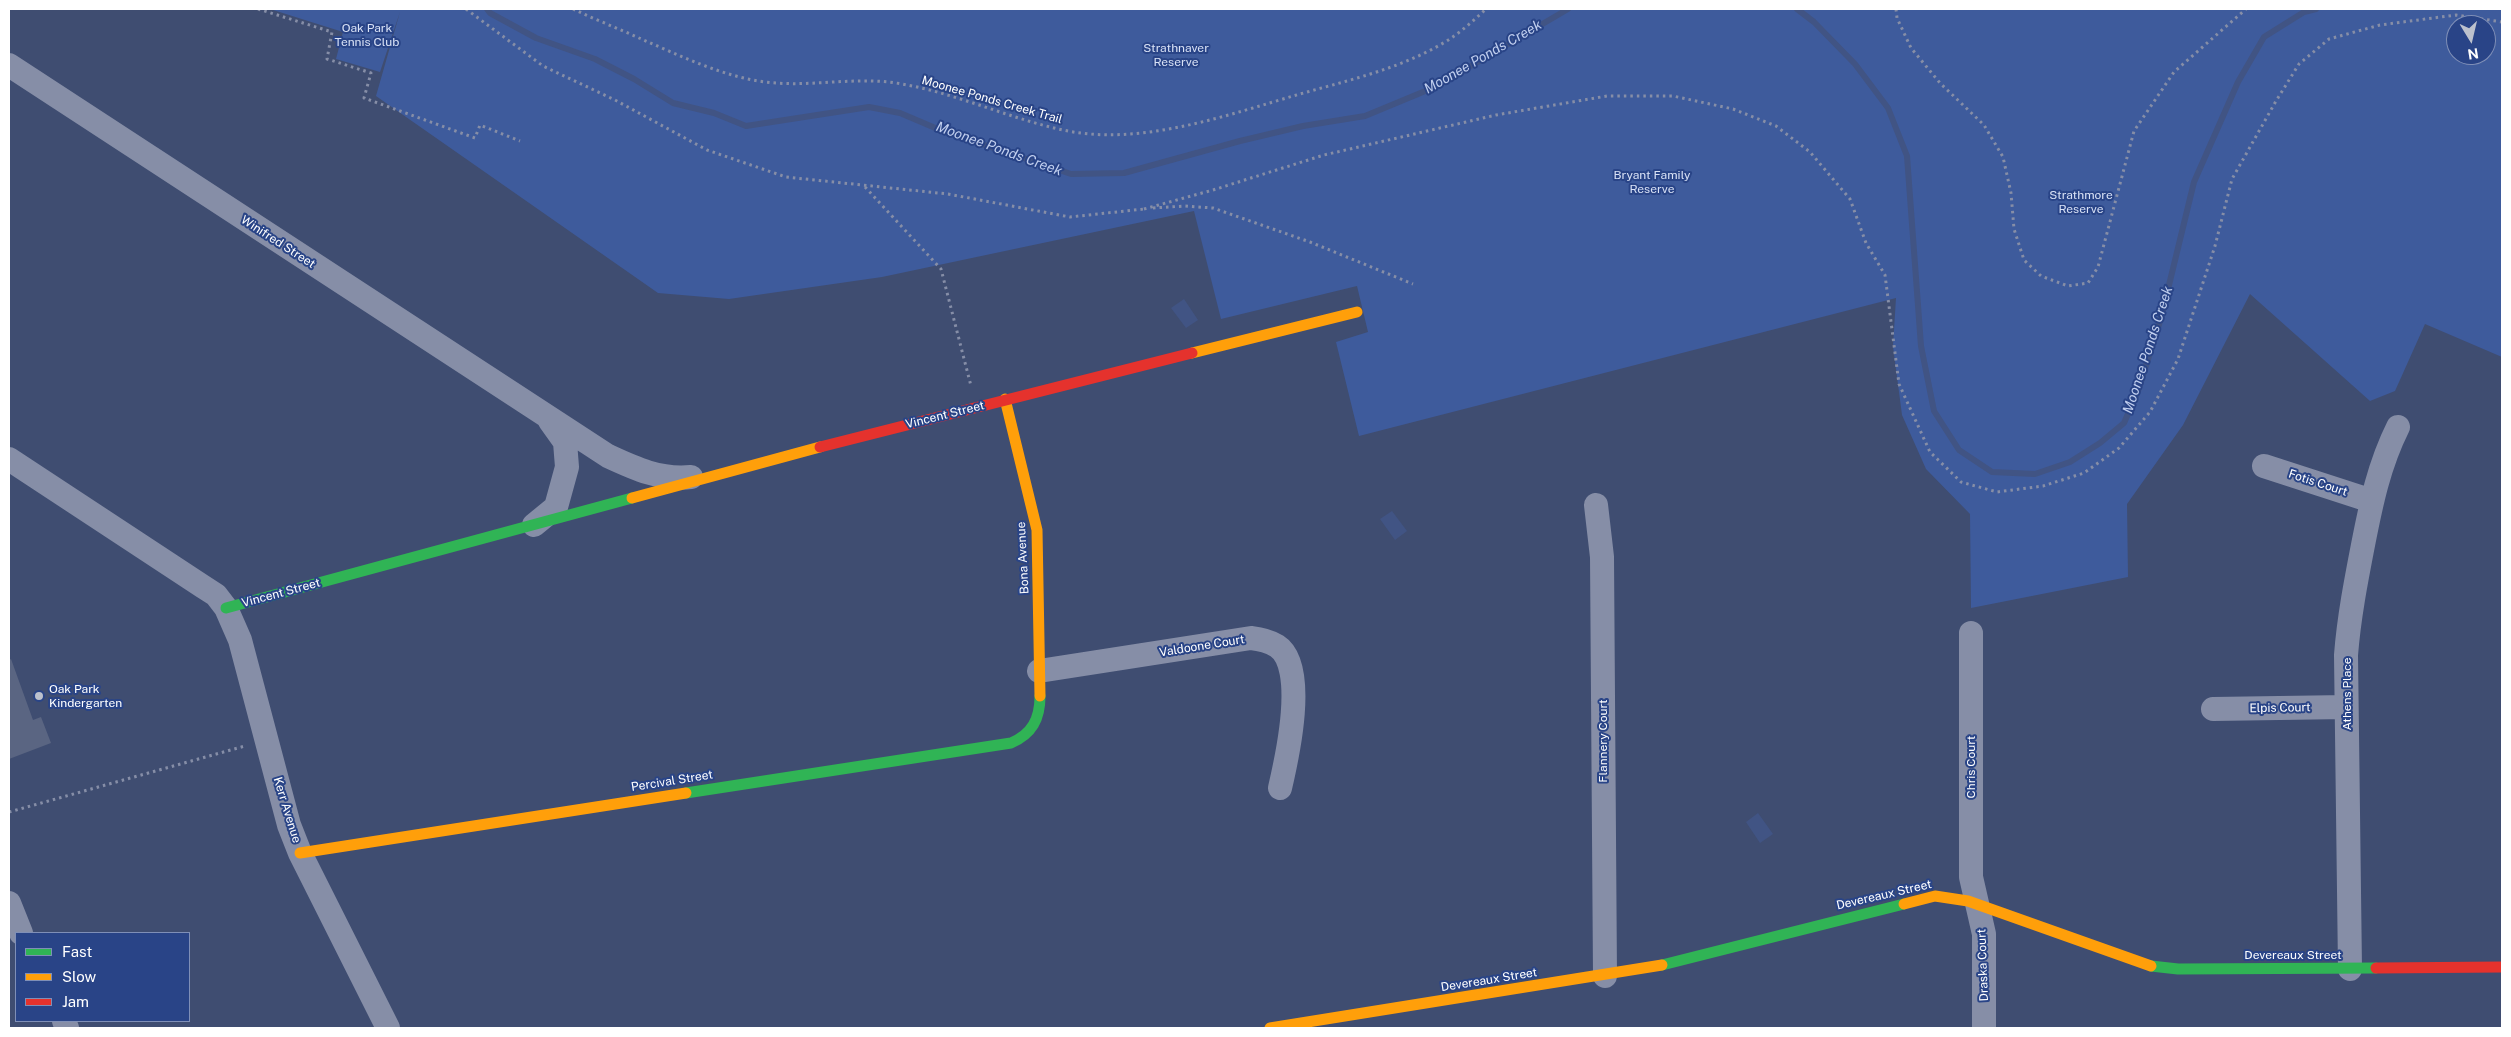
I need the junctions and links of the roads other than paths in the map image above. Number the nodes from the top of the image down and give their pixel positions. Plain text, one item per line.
1 (9, 65) edge
2 (1357, 312) dead end
3 (1005, 399) junction
4 (548, 417) junction
5 (2398, 427) dead end
6 (9, 459) edge
7 (2264, 466) dead end
8 (567, 467) joint
9 (720, 474) junction
10 (2372, 501) junction
11 (1596, 505) dead end
12 (534, 525) junction
13 (226, 608) junction
14 (1972, 632) dead end
15 (1040, 671) junction
16 (2346, 707) junction
17 (2213, 708) dead end
18 (1039, 718) joint
19 (1280, 788) dead end
20 (300, 853) junction
21 (1976, 902) junction
22 (9, 903) edge
23 (21, 932) edge
24 (2502, 967) edge
25 (2350, 969) junction
26 (1605, 976) junction
27 (388, 1028) edge
28 (1270, 1028) edge
29 (1984, 1028) edge

1 - 4 street, Winifred Street
2 - 3 street, Vincent Street
3 - 9 street, Vincent Street
3 - 15 street, Bona Avenue
4 - 8 street, Winifred Street
4 - 9 street, Winifred Street
5 - 10 street, Athens Place
6 - 13 street, Vincent Street
7 - 10 street, Fotis Court
8 - 12 street, Vincent Street
9 - 12 street, Vincent Street
10 - 16 street, Athens Place
11 - 26 street, Flannery Court
12 - 13 street, Vincent Street
13 - 20 street, Kerr Avenue
14 - 21 street, Chris Court
15 - 18 street, Bona Avenue
15 - 19 street, Valdoone Court
16 - 17 street, Elpis Court
16 - 25 street, Athens Place
18 - 20 street, Percival Street
20 - 27 street, Kerr Avenue
21 - 25 street, Devereaux Street
21 - 26 street, Devereaux Street
21 - 29 street, Draska Court
22 - 23 street
24 - 25 street, Devereaux Street
26 - 28 street, Devereaux Street

